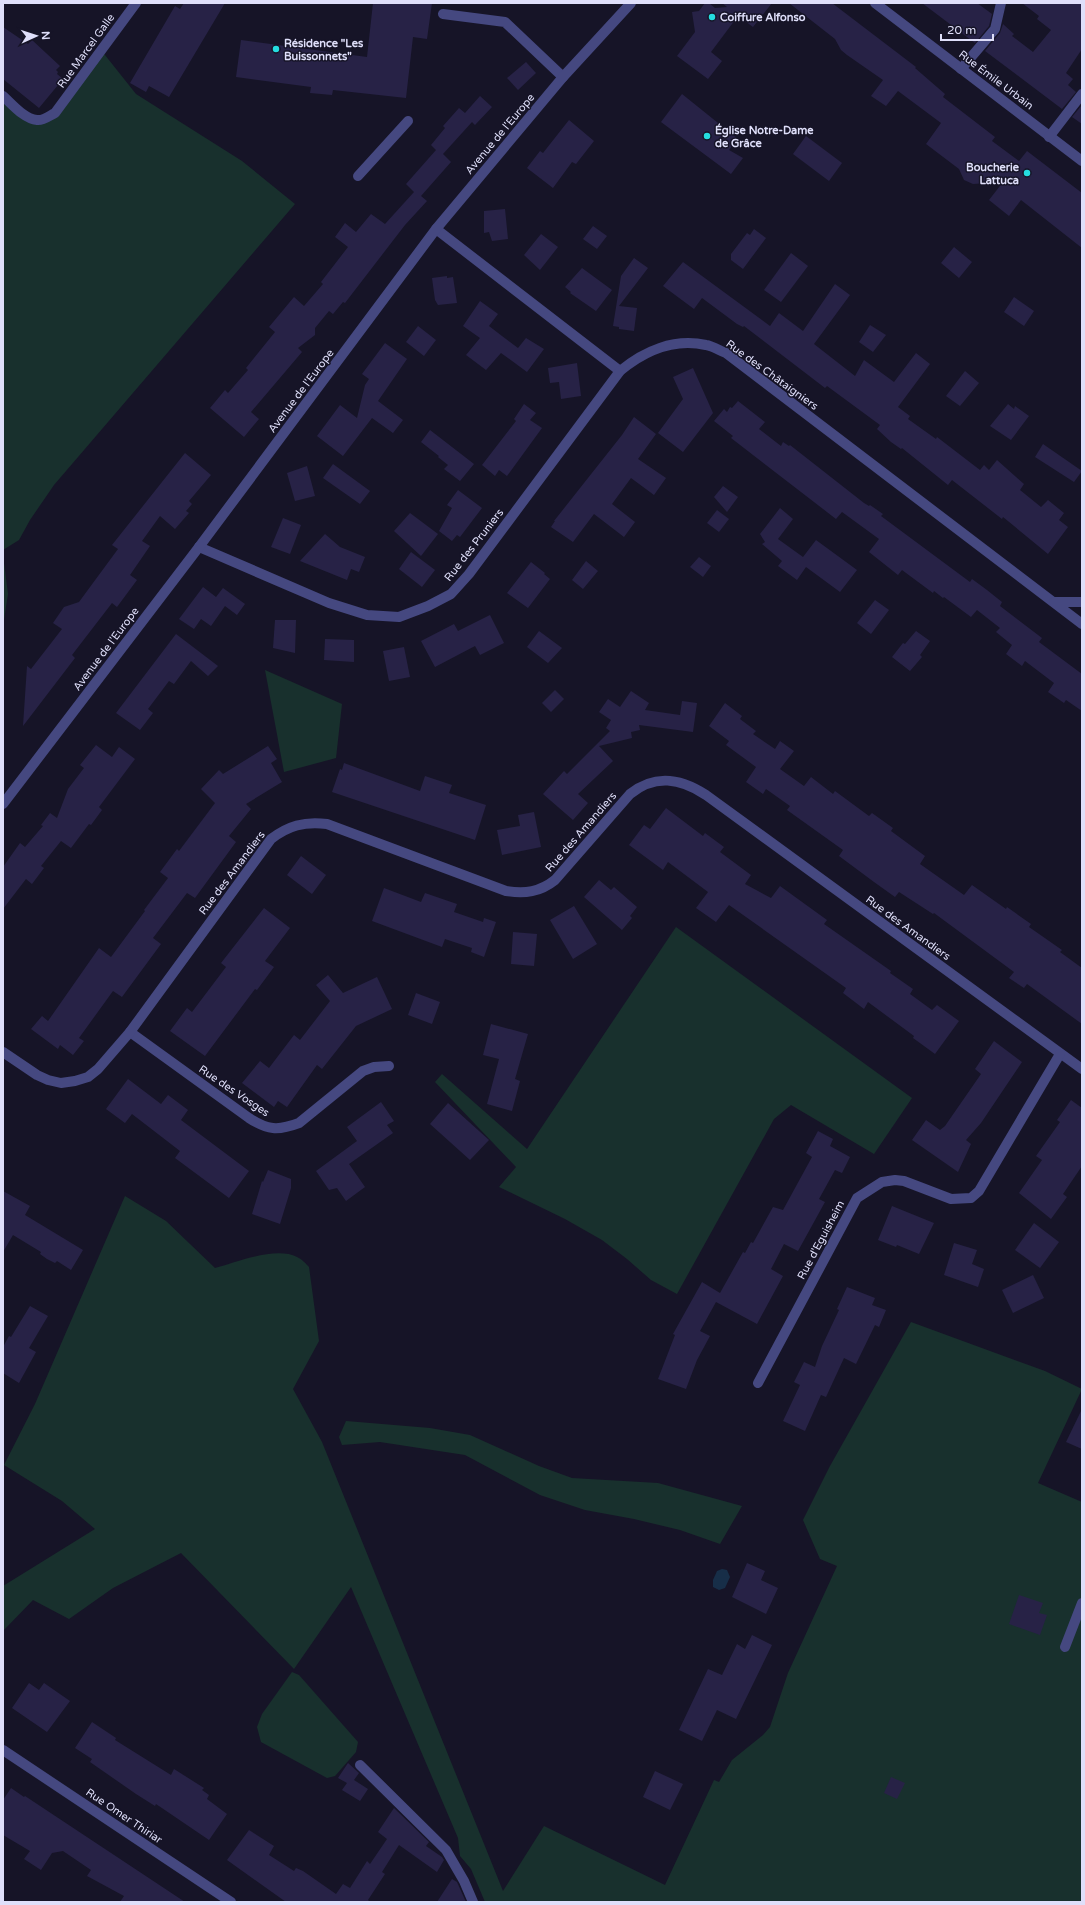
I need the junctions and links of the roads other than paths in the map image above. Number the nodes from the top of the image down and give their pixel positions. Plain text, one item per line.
1 (136, 3) edge
2 (632, 3) edge
3 (875, 3) edge
4 (1001, 3) edge
5 (443, 14) dead end
6 (961, 69) junction
7 (563, 77) junction
8 (1082, 94) edge
9 (3, 96) edge
10 (408, 121) dead end
11 (1050, 137) junction
12 (1082, 162) edge
13 (358, 176) dead end
14 (436, 229) junction
15 (620, 371) junction
16 (199, 547) junction
17 (1054, 602) junction
18 (1082, 602) edge
19 (1082, 624) edge
20 (3, 804) edge
21 (130, 1032) junction
22 (3, 1052) edge
23 (1060, 1054) junction
24 (389, 1066) dead end
25 (1082, 1069) edge
26 (758, 1383) dead end
27 (1082, 1603) edge
28 (1065, 1647) dead end
29 (3, 1750) edge
30 (360, 1765) dead end
31 (231, 1902) edge
32 (473, 1902) edge

1 - 9 street, Rue Marcel Galle
2 - 7 street, Avenue de l'Europe
3 - 6 street, Rue Émile Urbain
4 - 6 street
5 - 7 street
6 - 11 street, Rue Émile Urbain
7 - 14 street, Avenue de l'Europe
8 - 11 street
10 - 13 street
11 - 12 street, Rue Émile Urbain
14 - 15 street
14 - 16 street, Avenue de l'Europe
15 - 16 street, Rue des Pruniers
15 - 17 street, Rue des Châtaigniers
16 - 20 street, Avenue de l'Europe
17 - 18 street
17 - 19 street, Rue des Châtaigniers
21 - 22 street, Rue des Amandiers
21 - 23 street, Rue des Amandiers
21 - 24 street, Rue des Vosges
23 - 25 street, Rue des Amandiers
23 - 26 street, Rue d'Eguisheim
27 - 28 street
29 - 31 street, Rue Omer Thiriar
30 - 32 street

